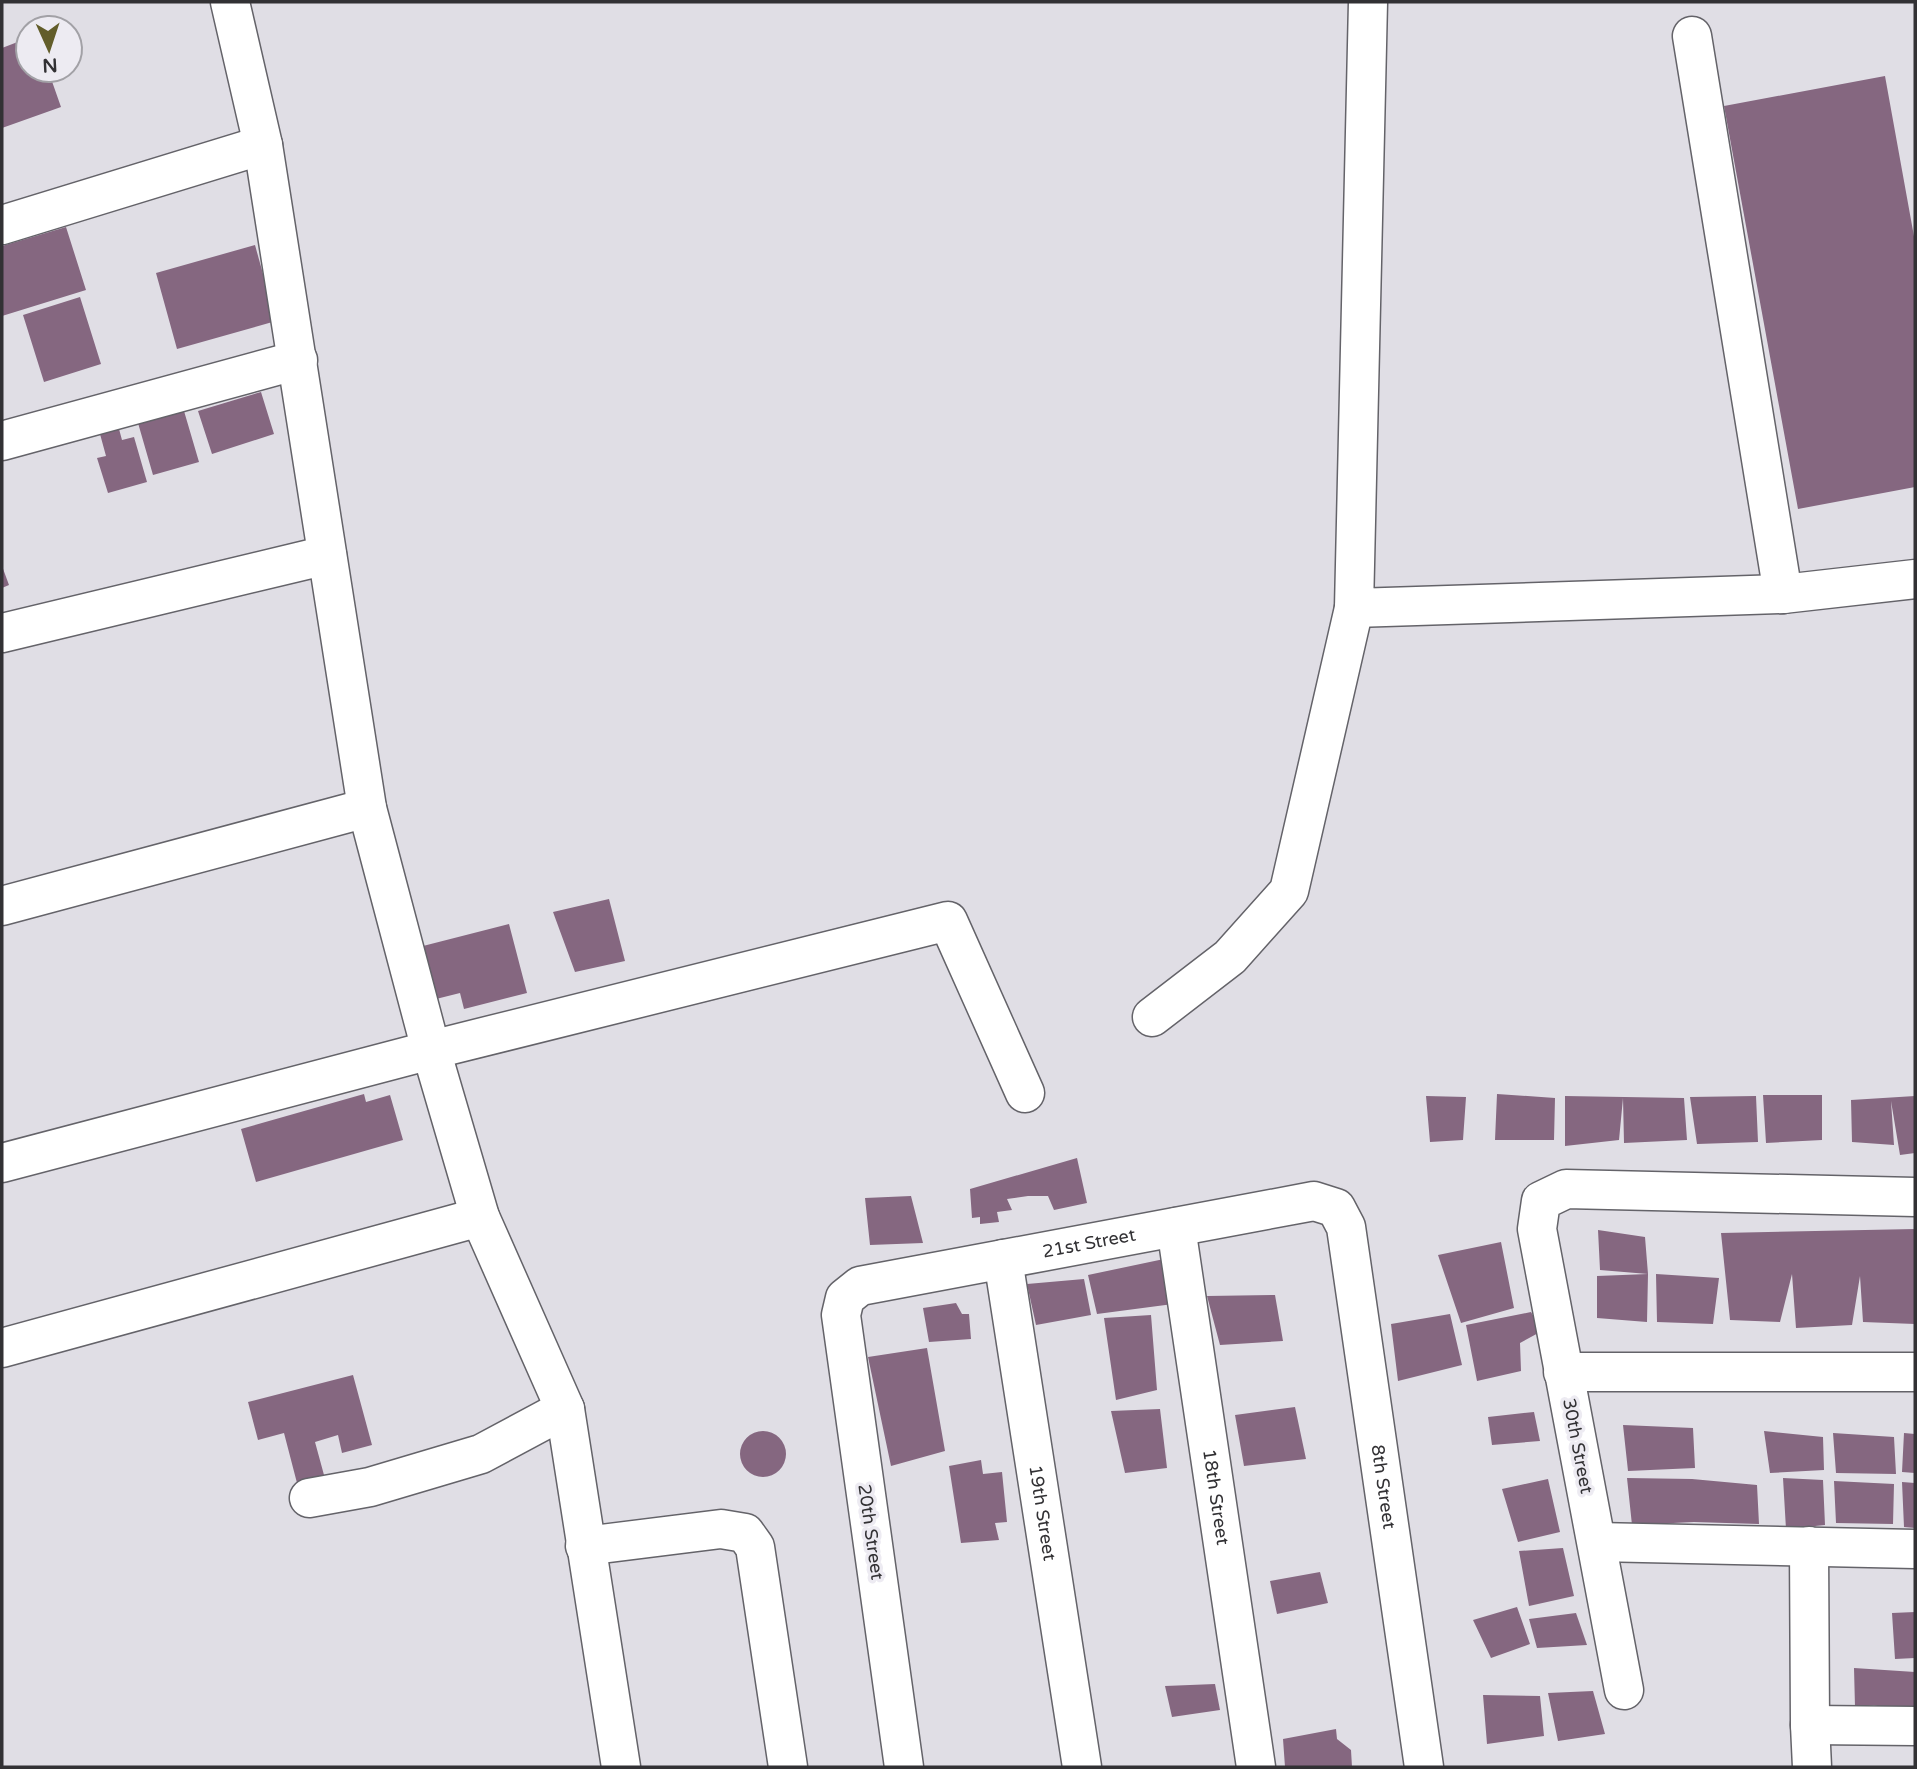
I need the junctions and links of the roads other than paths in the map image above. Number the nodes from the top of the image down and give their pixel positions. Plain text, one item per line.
1 (230, 2) edge
2 (1368, 2) edge
3 (1692, 36) dead end
4 (262, 145) junction
5 (2, 225) edge
6 (298, 360) junction
7 (2, 441) edge
8 (327, 555) junction
9 (1915, 579) edge
10 (1783, 594) junction
11 (1354, 608) junction
12 (2, 633) edge
13 (367, 808) junction
14 (2, 906) edge
15 (1152, 1017) dead end
16 (431, 1050) junction
17 (1025, 1093) dead end
18 (2, 1163) edge
19 (1915, 1197) edge
20 (1336, 1208) joint
21 (480, 1217) junction
22 (1176, 1227) junction
23 (1003, 1259) junction
24 (845, 1298) joint
25 (2, 1348) edge
26 (1563, 1372) junction
27 (1915, 1372) edge
28 (565, 1409) junction
29 (309, 1499) dead end
30 (1597, 1542) junction
31 (585, 1546) junction
32 (1809, 1546) junction
33 (1915, 1549) edge
34 (1624, 1690) dead end
35 (1810, 1725) junction
36 (1915, 1726) edge
37 (621, 1767) edge
38 (788, 1767) edge
39 (904, 1767) edge
40 (1082, 1767) edge
41 (1256, 1767) edge
42 (1424, 1767) edge
43 (1812, 1767) edge

1 - 4 street
2 - 11 street
3 - 10 street
4 - 5 street
4 - 6 street
6 - 7 street
6 - 8 street
8 - 12 street
8 - 13 street
9 - 10 street
10 - 11 street
11 - 15 street
13 - 14 street
13 - 16 street
16 - 17 street
16 - 18 street
16 - 21 street
19 - 26 street, 30th Street
20 - 22 street, 21st Street
20 - 42 street, 8th Street
21 - 25 street
21 - 28 street
22 - 23 street, 21st Street
22 - 41 street, 18th Street
23 - 24 street, 21st Street
23 - 40 street, 19th Street
24 - 39 street, 20th Street
26 - 27 street
26 - 30 street, 30th Street
28 - 29 street
28 - 31 street
30 - 32 street
30 - 34 street, 30th Street
31 - 37 street
31 - 38 street
32 - 33 street
32 - 35 street
35 - 36 street
35 - 43 street

